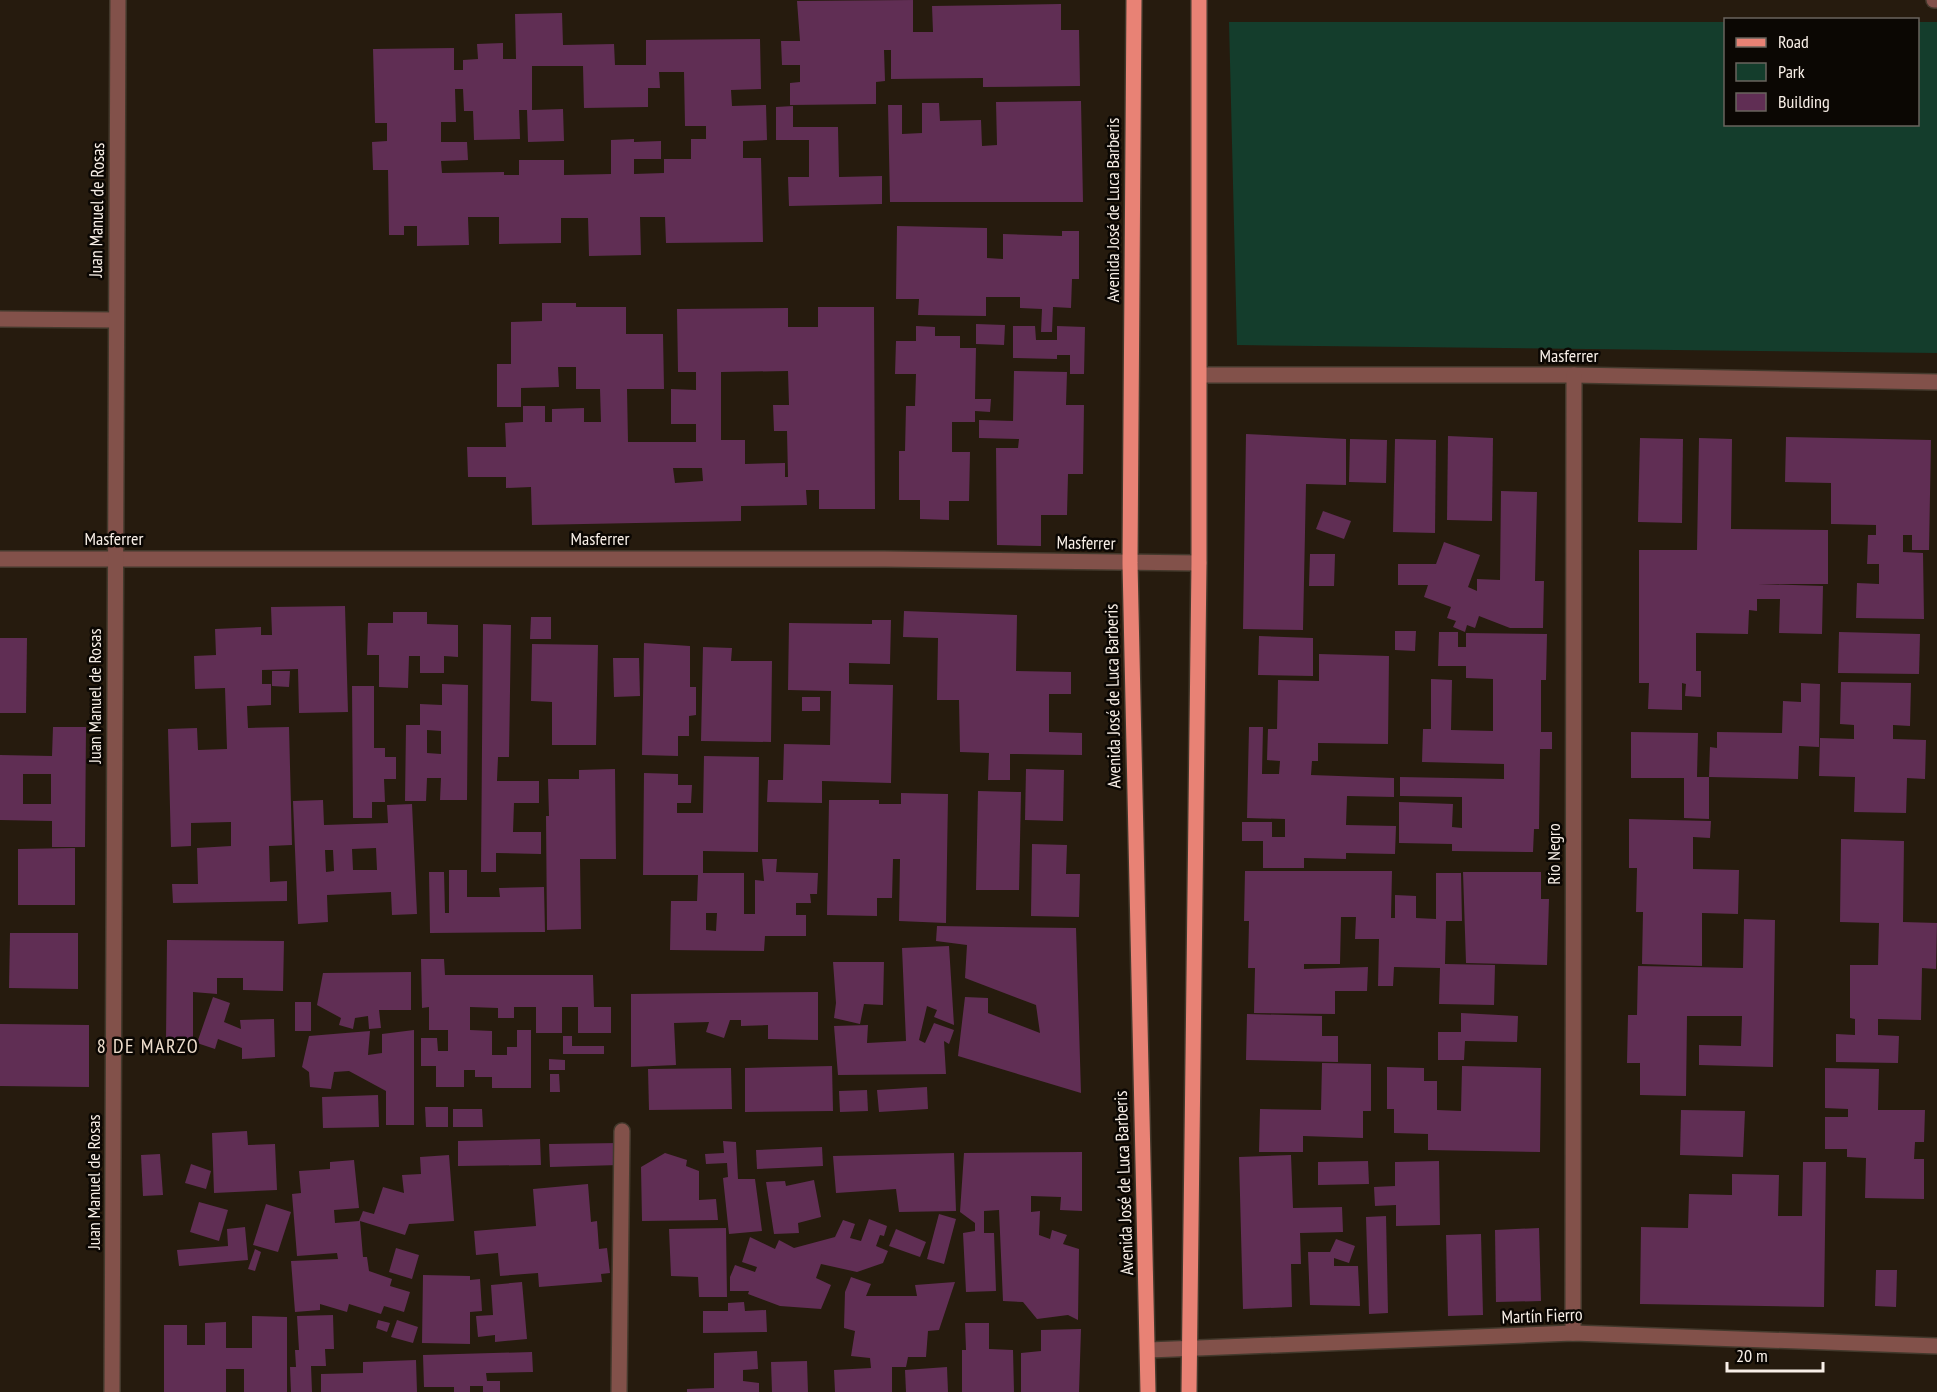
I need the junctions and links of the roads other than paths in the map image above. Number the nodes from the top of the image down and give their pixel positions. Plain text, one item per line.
1 (118, 0) edge
2 (1134, 0) edge
3 (1199, 0) edge
4 (0, 319) edge
5 (115, 320) junction
6 (1200, 375) junction
7 (1574, 375) junction
8 (1937, 382) edge
9 (0, 559) edge
10 (115, 559) junction
11 (1130, 563) junction
12 (1199, 563) junction
13 (622, 1131) dead end
14 (1573, 1333) junction
15 (1937, 1346) edge
16 (1149, 1350) junction
17 (1191, 1350) junction
18 (112, 1392) edge
19 (619, 1392) edge
20 (1148, 1392) edge
21 (1189, 1392) edge

1 - 5 street, Juan Manuel de Rosas
2 - 11 main road, Avenida José de Luca Barberis
3 - 6 main road
4 - 5 street
5 - 10 street, Juan Manuel de Rosas
6 - 7 street, Masferrer
6 - 12 main road
7 - 8 street, Masferrer
7 - 14 street, Río Negro
9 - 10 street, Masferrer
10 - 11 street, Masferrer
10 - 18 street, Juan Manuel de Rosas
11 - 12 street, Masferrer
11 - 16 main road, Avenida José de Luca Barberis
12 - 17 main road
13 - 19 street
14 - 15 street, Martín Fierro
14 - 17 street, Martín Fierro
16 - 17 street, Martín Fierro
16 - 20 main road, Avenida José de Luca Barberis
17 - 21 main road

